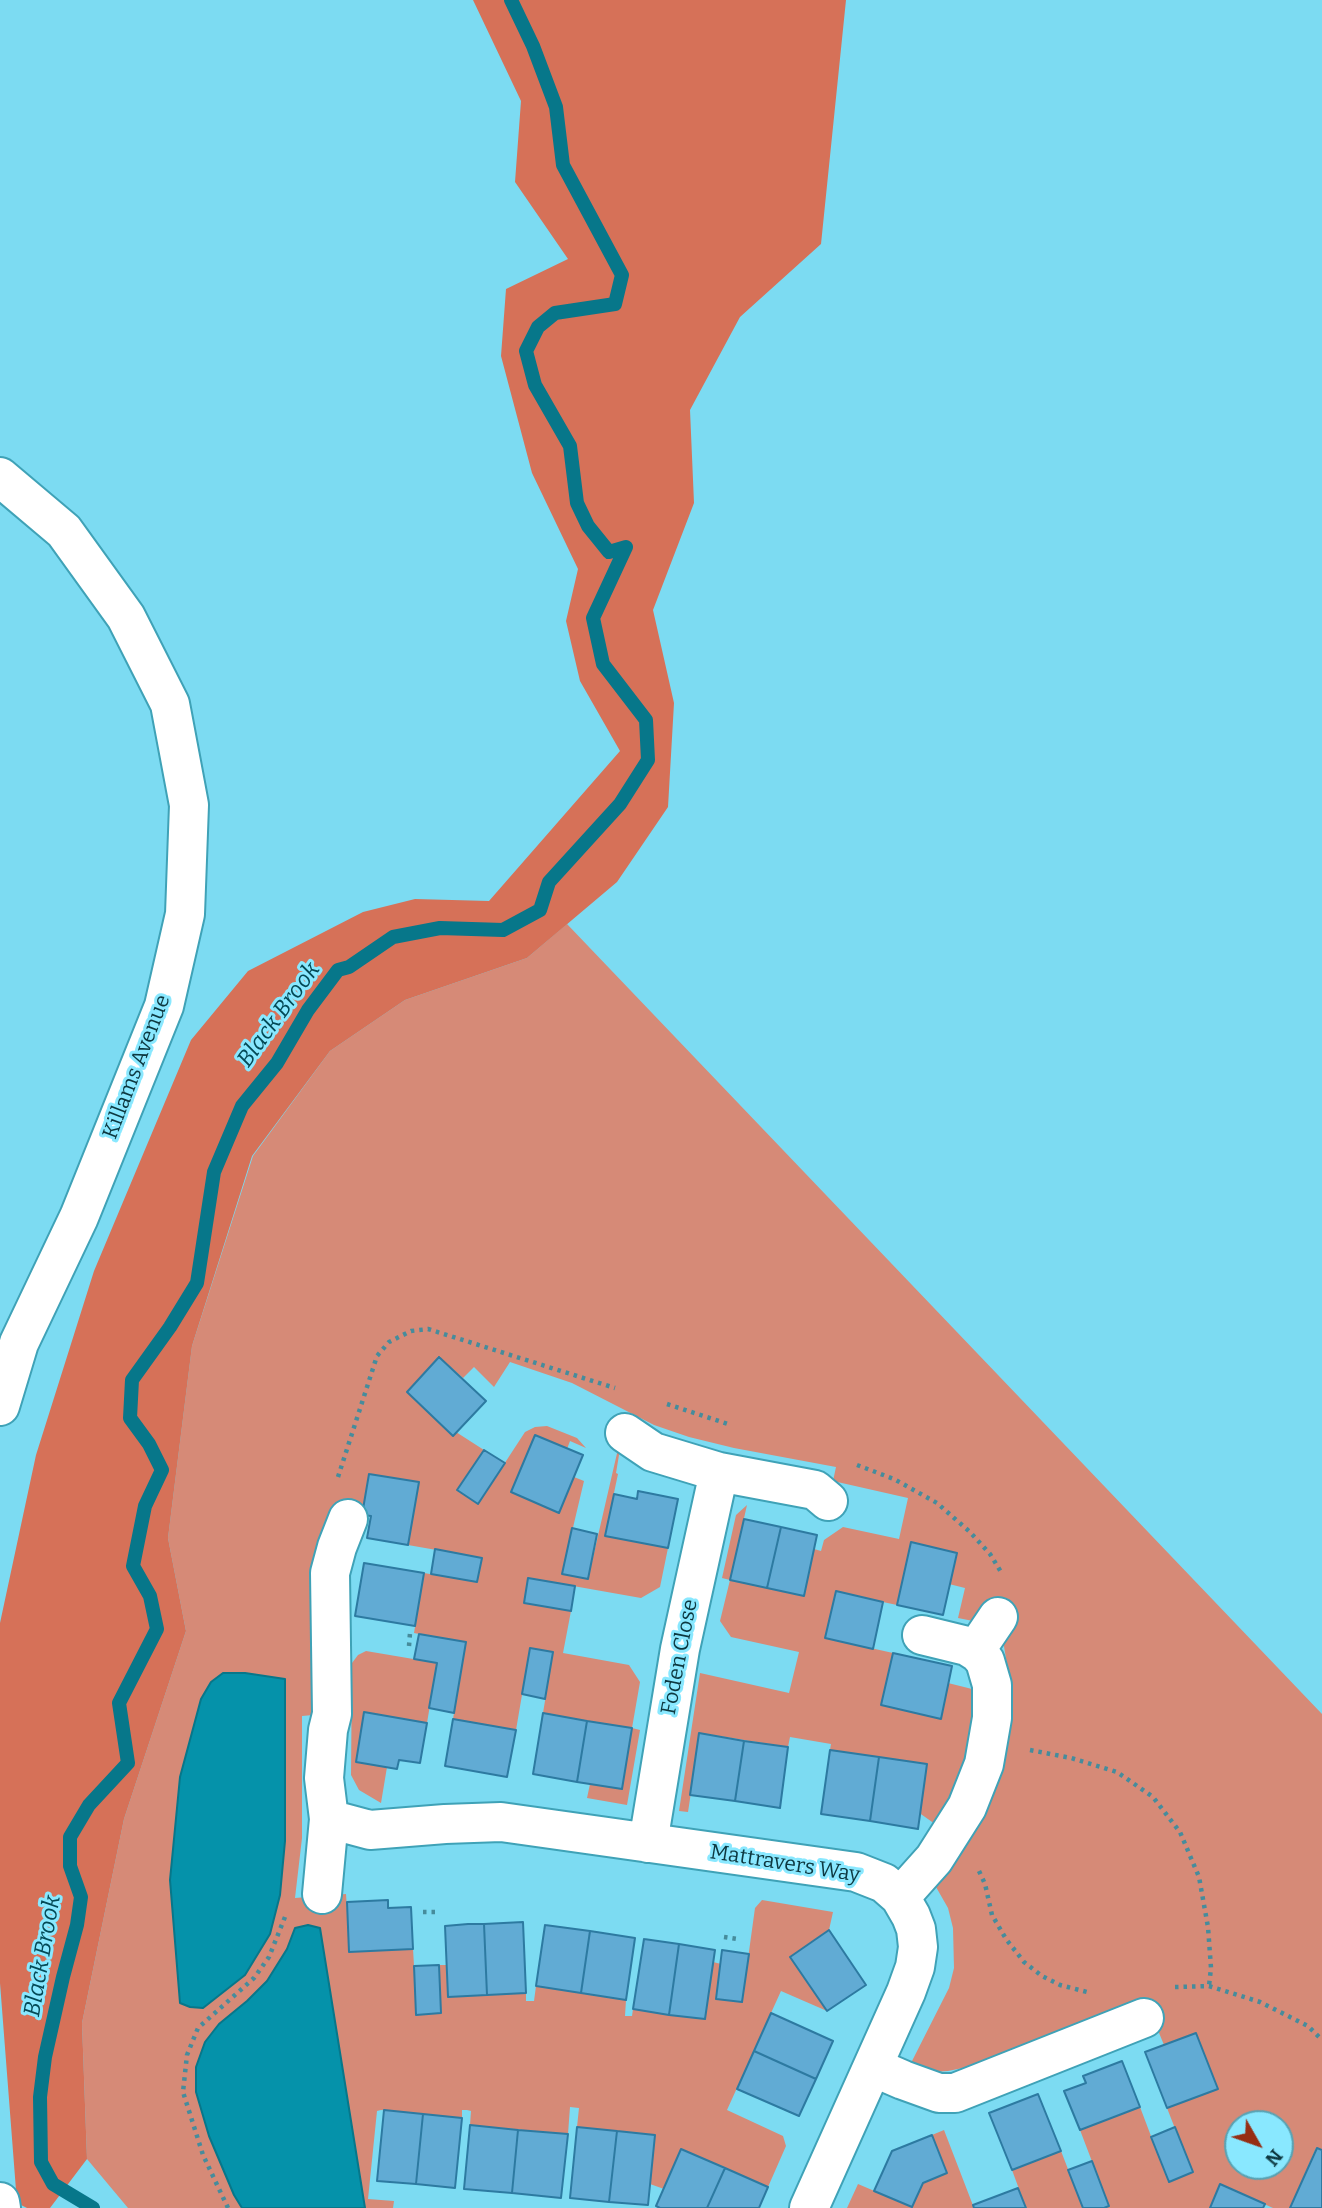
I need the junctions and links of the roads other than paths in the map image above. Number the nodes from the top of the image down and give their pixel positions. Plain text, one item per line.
1 (0, 477) edge
2 (0, 1406) edge
3 (625, 1433) dead end
4 (719, 1472) junction
5 (828, 1501) dead end
6 (342, 1502) road end
7 (998, 1617) dead end
8 (922, 1635) dead end
9 (975, 1651) junction
10 (329, 1819) junction
11 (648, 1843) junction
12 (322, 1894) dead end
13 (900, 1897) junction
14 (1144, 2018) dead end
15 (873, 2067) junction
16 (0, 2202) edge
17 (1, 2208) edge
18 (809, 2208) edge

1 - 2 street, Killams Avenue
3 - 4 street
4 - 5 street
4 - 11 street, Foden Close
6 - 10 street
7 - 9 street
8 - 9 street
9 - 13 street
10 - 11 street, Mattravers Way
10 - 12 street
11 - 13 street, Mattravers Way
13 - 15 street, Mattravers Way
14 - 15 street
15 - 18 street, Mattravers Way
16 - 17 street

